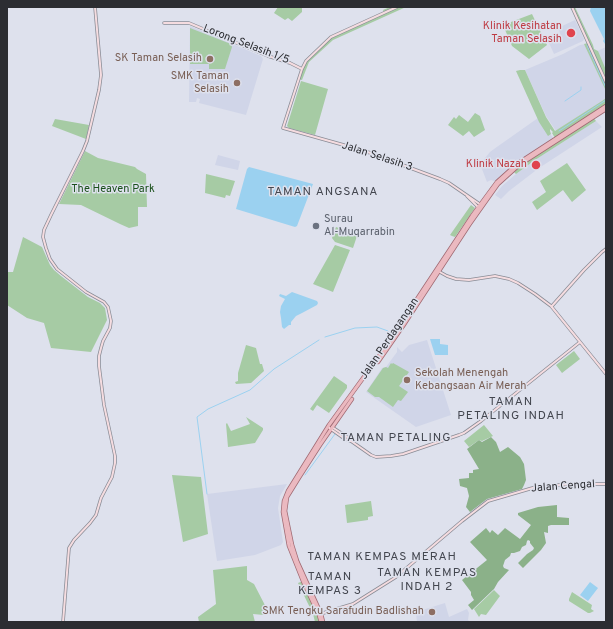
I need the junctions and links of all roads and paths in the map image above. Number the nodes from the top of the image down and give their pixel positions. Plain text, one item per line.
1 (95, 7) edge
2 (397, 7) edge
3 (572, 7) edge
4 (164, 22) dead end
5 (302, 69) junction
6 (606, 82) edge
7 (606, 107) edge
8 (480, 206) junction
9 (606, 249) edge
10 (438, 271) junction
11 (552, 306) junction
12 (580, 342) junction
13 (606, 374) edge
14 (330, 427) junction
15 (606, 484) edge
16 (320, 614) junction
17 (62, 622) edge
18 (322, 622) edge

1 - 17 street
2 - 5 street
3 - 6 street
4 - 5 street, Lorong Selasih 1/5
5 - 8 street, Jalan Selasih 3
7 - 8 main road, Jalan Perdagangan
7 - 8 main road, Jalan Perdagangan
8 - 10 main road, Jalan Perdagangan
8 - 14 main road, Jalan Perdagangan
9 - 11 street
10 - 11 street
10 - 14 main road, Jalan Perdagangan
11 - 12 street
12 - 13 street
12 - 14 street
14 - 16 main road, Jalan Perdagangan
15 - 16 street, Jalan Cengal
16 - 18 main road, Jalan Perdagangan

